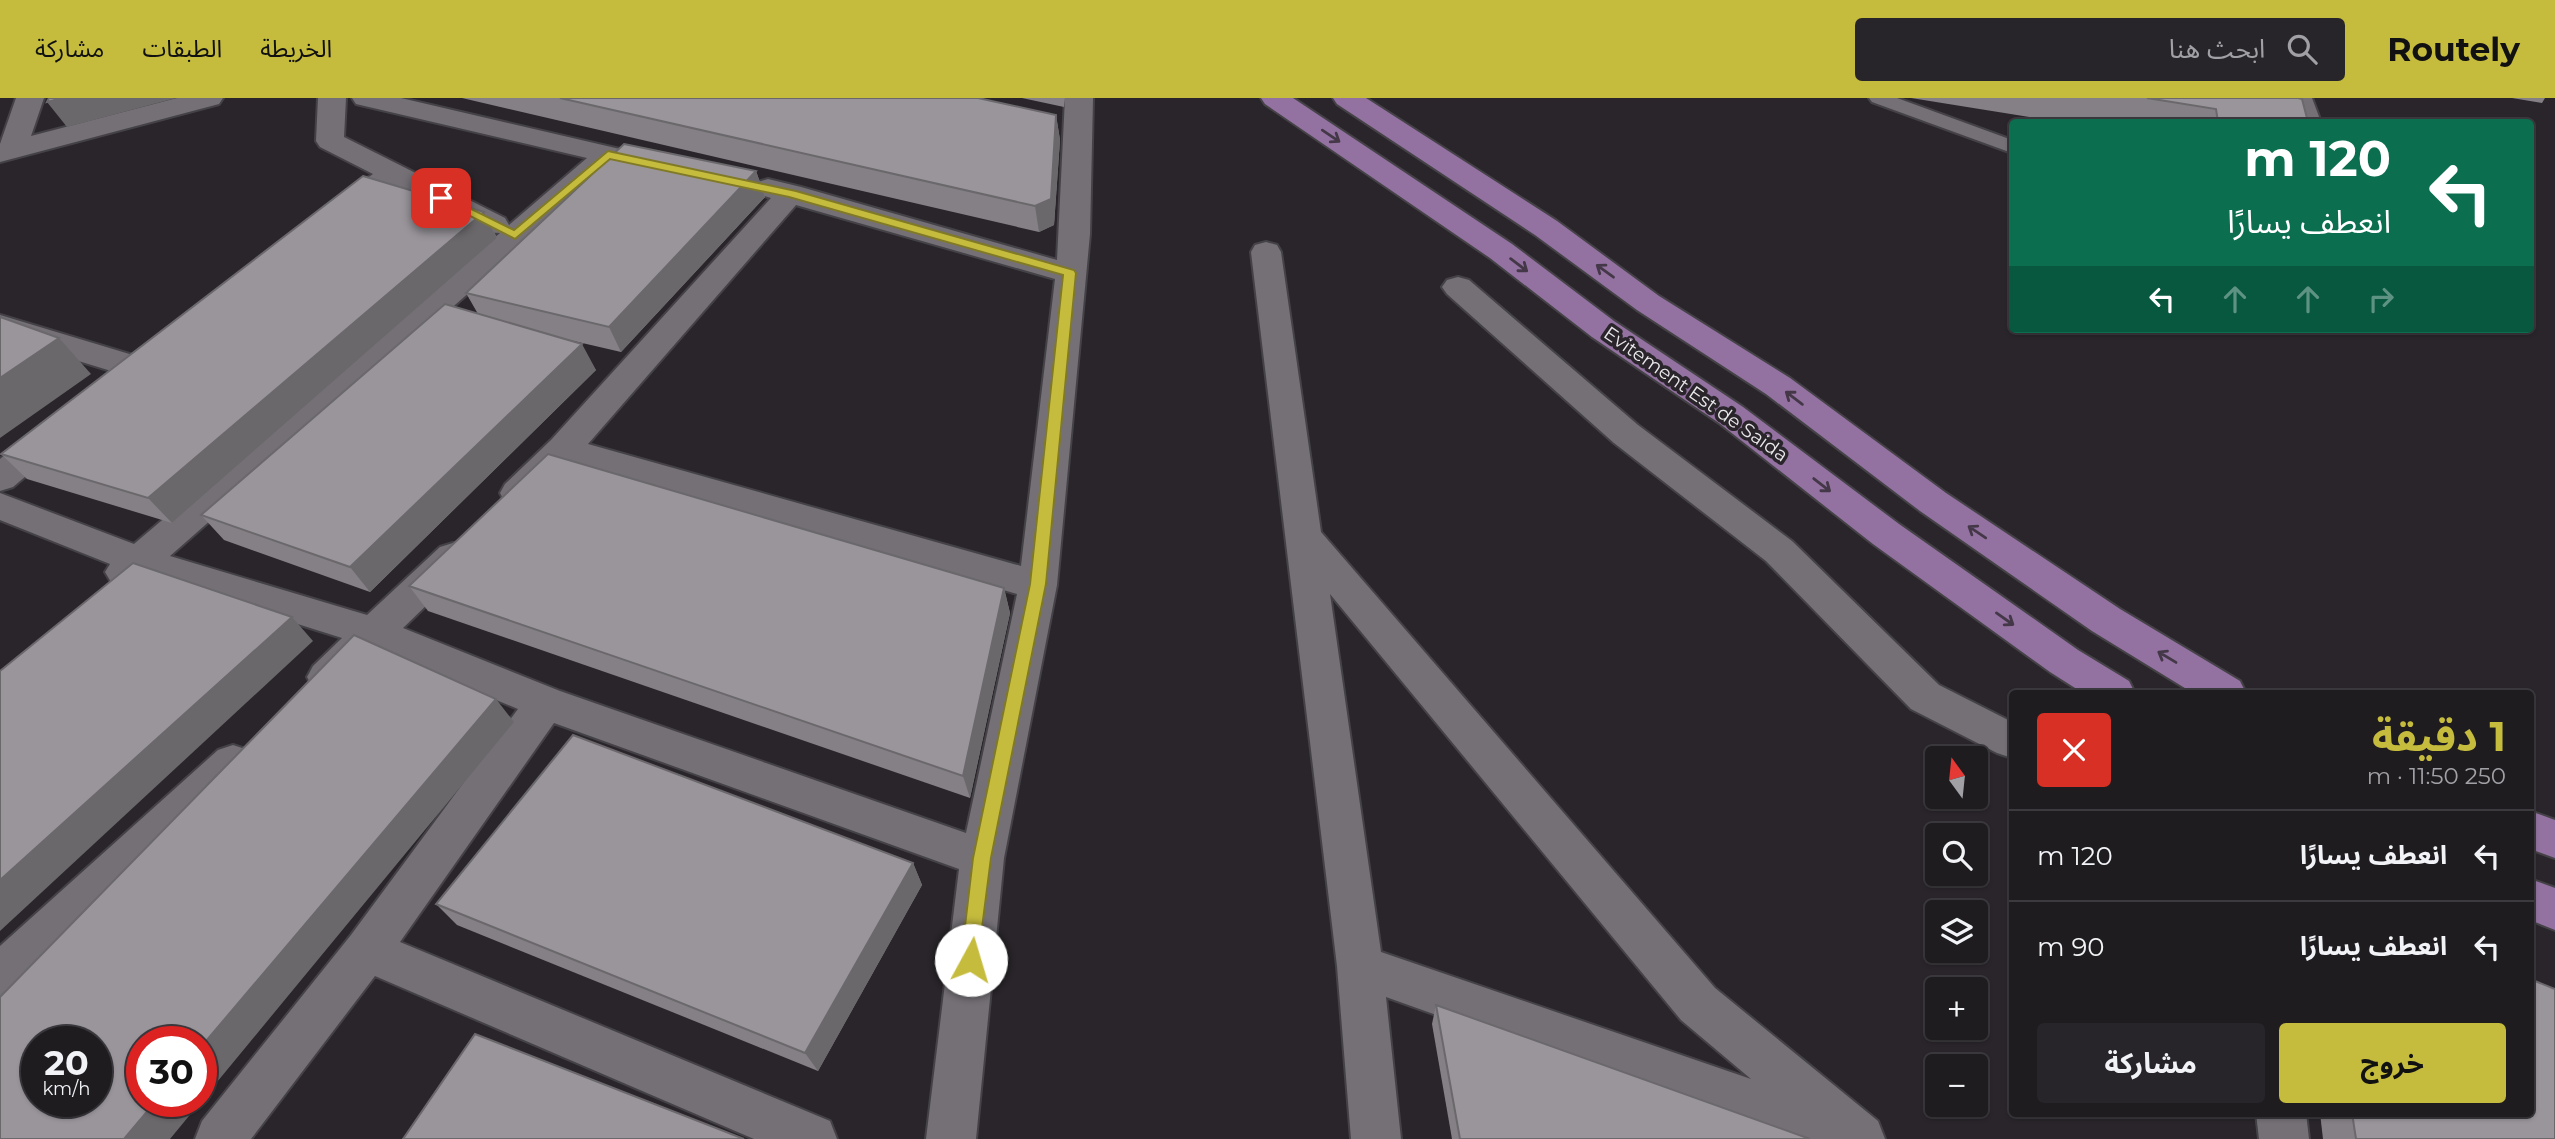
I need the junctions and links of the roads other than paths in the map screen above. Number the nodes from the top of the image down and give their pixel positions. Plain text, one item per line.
1 (30, 98) edge
2 (209, 98) edge
3 (332, 98) edge
4 (366, 98) edge
5 (1079, 98) edge
6 (1275, 98) edge
7 (1347, 98) edge
8 (1879, 98) edge
9 (2302, 98) edge
10 (2310, 119) edge
11 (2009, 146) edge
12 (6, 151) edge
13 (608, 155) junction
14 (660, 166) edge
15 (392, 174) junction
16 (739, 182) edge
17 (791, 193) junction
18 (317, 230) edge
19 (515, 235) junction
20 (1266, 252) dead end
21 (1069, 273) junction
22 (1458, 287) dead end
23 (0, 326) edge
24 (103, 393) edge
25 (72, 418) edge
26 (563, 449) junction
27 (0, 478) edge
28 (0, 506) edge
29 (1304, 537) junction
30 (138, 560) junction
31 (1038, 584) junction
32 (96, 596) edge
33 (375, 633) junction
34 (2110, 690) edge
35 (2221, 690) edge
36 (304, 698) edge
37 (546, 703) junction
38 (2009, 739) edge
39 (253, 744) edge
40 (2534, 831) edge
41 (2555, 839) edge
42 (982, 858) junction
43 (2534, 901) edge
44 (2555, 909) edge
45 (367, 950) junction
46 (1360, 966) junction
47 (0, 976) edge
48 (2281, 1117) edge
49 (220, 1139) edge
50 (812, 1139) edge
51 (951, 1139) edge
52 (1376, 1139) edge
53 (1853, 1139) edge
54 (1860, 1139) edge
55 (2284, 1139) edge

1 - 12 street
2 - 12 street
3 - 15 street
4 - 13 street
5 - 21 street
6 -> 34 main road, Evitement Est de Saida
35 -> 7 main road
8 - 11 lane
9 - 10 lane
13 - 14 street
13 - 19 street
15 - 18 street
15 - 19 street
16 - 17 street
17 - 21 street
17 - 26 street
19 - 30 street
20 - 29 street
21 - 31 street
22 - 38 street
23 - 24 street
25 - 27 street
26 - 31 street
26 - 33 street
28 - 30 street
29 - 46 street
29 - 54 street
30 - 32 street
30 - 33 street
31 - 42 street
33 - 36 street
33 - 37 street
37 - 42 street
37 - 45 street
39 - 47 street
40 - 41 main road
42 - 51 street
43 - 44 main road
45 - 49 street
45 - 50 street
46 - 52 street
46 - 53 street
48 - 55 street

